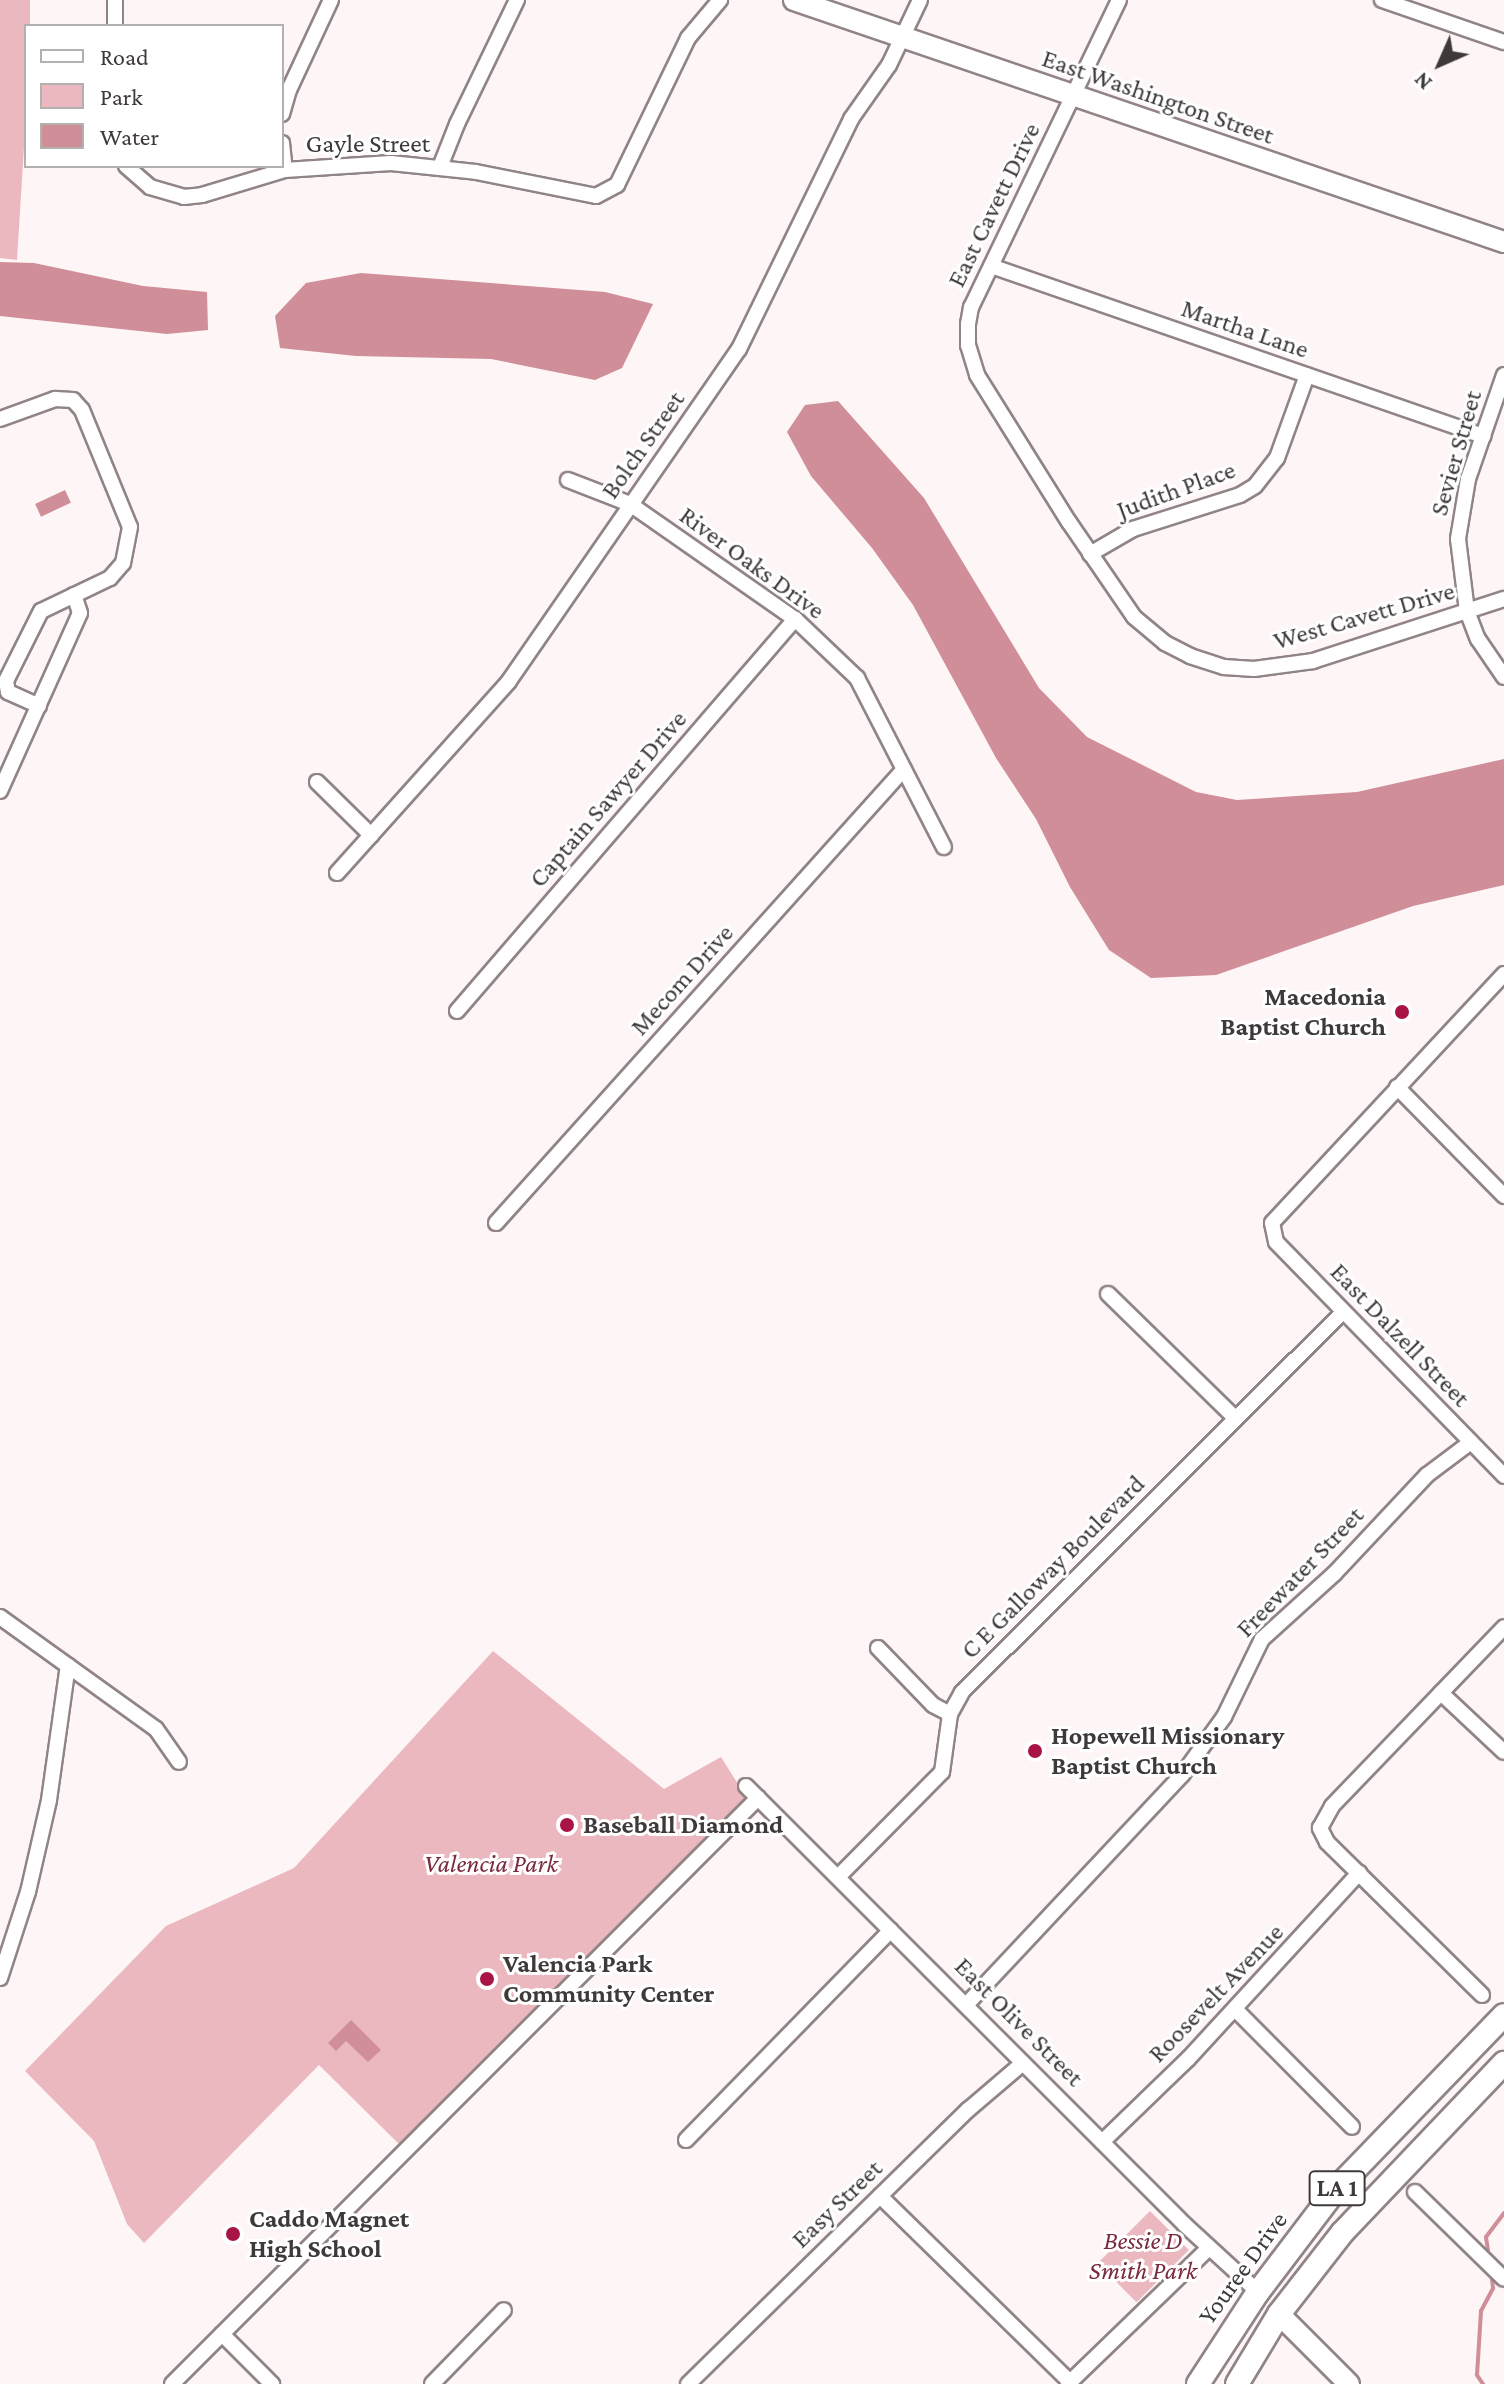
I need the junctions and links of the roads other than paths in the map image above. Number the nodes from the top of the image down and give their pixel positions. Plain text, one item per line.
1 (115, 0) edge
2 (331, 0) edge
3 (517, 0) edge
4 (720, 0) edge
5 (794, 0) edge
6 (920, 0) edge
7 (1119, 0) edge
8 (1382, 0) edge
9 (115, 24) edge
10 (902, 37) junction
11 (1504, 42) edge
12 (1073, 95) junction
13 (284, 107) edge
14 (284, 161) edge
15 (440, 167) junction
16 (128, 168) edge
17 (285, 170) junction
18 (1504, 242) edge
19 (991, 266) junction
20 (1307, 375) junction
21 (1504, 375) edge
22 (0, 419) edge
23 (1483, 436) junction
24 (568, 480) dead end
25 (630, 504) junction
26 (1090, 554) junction
27 (74, 595) junction
28 (1504, 599) edge
29 (1467, 611) junction
30 (795, 619) junction
31 (1504, 677) edge
32 (39, 706) junction
33 (904, 769) junction
34 (317, 782) dead end
35 (1, 788) edge
36 (371, 835) junction
37 (944, 847) dead end
38 (337, 873) dead end
39 (1504, 974) edge
40 (457, 1011) dead end
41 (1397, 1087) junction
42 (1504, 1196) edge
43 (496, 1223) dead end
44 (1108, 1294) dead end
45 (1343, 1312) junction
46 (1235, 1418) junction
47 (1471, 1442) junction
48 (1504, 1476) edge
49 (0, 1617) edge
50 (1504, 1627) edge
51 (878, 1648) dead end
52 (68, 1665) junction
53 (1441, 1693) junction
54 (950, 1714) junction
55 (1504, 1752) edge
56 (179, 1762) dead end
57 (746, 1786) dead end
58 (758, 1798) junction
59 (1359, 1873) junction
60 (838, 1877) junction
61 (891, 1930) junction
62 (0, 1978) edge
63 (1482, 1995) dead end
64 (966, 2005) junction
65 (1235, 2009) junction
66 (1504, 2015) edge
67 (1023, 2063) junction
68 (1504, 2063) edge
69 (1352, 2127) dead end
70 (686, 2140) dead end
71 (1102, 2142) junction
72 (1415, 2192) dead end
73 (880, 2196) junction
74 (1209, 2248) junction
75 (1504, 2279) edge
76 (1258, 2292) junction
77 (504, 2310) dead end
78 (1279, 2314) junction
79 (225, 2331) junction
80 (1069, 2383) edge
81 (172, 2384) edge
82 (272, 2384) edge
83 (432, 2384) edge
84 (688, 2384) edge
85 (1198, 2384) edge
86 (1237, 2384) edge
87 (1349, 2384) edge

1 - 9 street
2 - 13 street
3 - 15 street
4 - 15 street, Gayle Street
5 - 10 street, East Washington Street
6 - 10 street, Bolch Street
7 - 12 street, East Cavett Drive
8 - 11 street
10 - 12 street, East Washington Street
10 - 25 street, Bolch Street
12 - 18 street, East Washington Street
12 - 19 street, East Cavett Drive
14 - 17 street
15 - 17 street, Gayle Street
16 - 17 street, Gayle Street
19 - 20 street, Martha Lane
19 - 26 street, East Cavett Drive
20 - 23 street, Martha Lane
20 - 26 street, Judith Place
21 - 23 street, Sevier Street
22 - 27 street
23 - 29 street, Sevier Street
24 - 25 street, River Oaks Drive
25 - 30 street, River Oaks Drive
25 - 36 street, Bolch Street
26 - 29 street, West Cavett Drive
27 - 32 street
27 - 32 street
28 - 29 street, West Cavett Drive
29 - 31 street, Sevier Street
30 - 33 street, River Oaks Drive
30 - 40 street, Captain Sawyer Drive
32 - 35 street
33 - 37 street, River Oaks Drive
33 - 43 street, Mecom Drive
34 - 36 street
36 - 38 street, Bolch Street
39 - 41 street
41 - 42 street
41 - 45 street, East Dalzell Street
44 - 46 street
45 - 46 street, C E Galloway Boulevard
45 - 47 street, East Dalzell Street
46 - 54 street, C E Galloway Boulevard
47 - 48 street, East Dalzell Street
47 - 64 street, Freewater Street
49 - 52 street
50 - 53 street
51 - 54 street
52 - 56 street
52 - 62 street
53 - 55 street
53 - 59 street
54 - 60 street, C E Galloway Boulevard
57 - 58 street, East Olive Street
58 - 60 street, East Olive Street
58 - 79 street
59 - 63 street
59 - 65 street, Roosevelt Avenue
60 - 61 street, East Olive Street
61 - 64 street, East Olive Street
61 - 70 street
64 - 67 street, East Olive Street
65 - 69 street
65 - 71 street, Roosevelt Avenue
66 - 76 main road, Youree Drive / LA 1
67 - 71 street, East Olive Street
67 - 73 street, Easy Street
68 - 78 main road, LA 1
71 - 74 street, East Olive Street
72 - 75 street
73 - 80 street
73 - 84 street, Easy Street
74 - 76 street, East Olive Street
74 - 80 street
76 - 78 main road
76 - 85 main road, Youree Drive / LA 1
77 - 83 street
78 - 86 main road, LA 1
78 - 87 street
79 - 81 street
79 - 82 street

